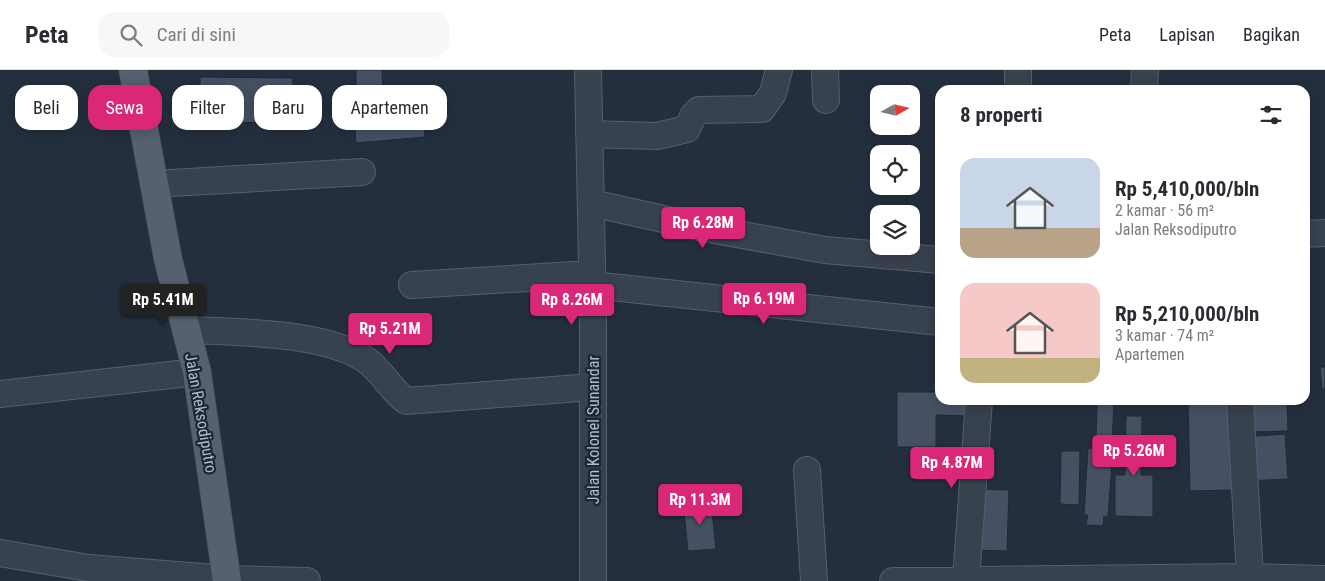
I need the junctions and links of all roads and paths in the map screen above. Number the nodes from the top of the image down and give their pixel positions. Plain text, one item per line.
1 (133, 70) edge
2 (588, 70) edge
3 (779, 70) edge
4 (825, 70) edge
5 (1018, 70) edge
6 (1146, 70) edge
7 (1018, 85) edge
8 (1144, 85) edge
9 (826, 100) dead end
10 (589, 134) junction
11 (362, 172) dead end
12 (154, 184) junction
13 (591, 203) junction
14 (1325, 233) edge
15 (1310, 234) edge
16 (935, 260) edge
17 (592, 279) junction
18 (412, 285) dead end
19 (935, 321) edge
20 (186, 330) junction
21 (197, 372) junction
22 (593, 387) junction
23 (0, 394) edge
24 (979, 405) edge
25 (1240, 405) edge
26 (807, 470) dead end
27 (0, 553) edge
28 (1250, 577) junction
29 (1187, 579) edge
30 (1325, 579) edge
31 (227, 580) edge
32 (966, 580) edge
33 (307, 581) edge
34 (593, 581) edge
35 (814, 581) edge
36 (893, 581) edge

1 - 12 main road, Jalan Reksodiputro
2 - 10 street, Jalan Kolonel Sunandar
3 - 10 street
4 - 9 street
5 - 7 street
6 - 8 street
10 - 13 street, Jalan Kolonel Sunandar
11 - 12 street
12 - 20 main road, Jalan Reksodiputro
13 - 16 street
13 - 17 street, Jalan Kolonel Sunandar
14 - 15 street
17 - 18 street
17 - 19 street
17 - 22 street, Jalan Kolonel Sunandar
20 - 21 main road, Jalan Reksodiputro
20 - 22 street
21 - 23 street
21 - 31 main road, Jalan Reksodiputro
22 - 34 street, Jalan Kolonel Sunandar
24 - 32 street
25 - 28 street
26 - 35 street
27 - 31 street
28 - 29 street
28 - 30 street
29 - 32 street
31 - 33 street
32 - 36 street

